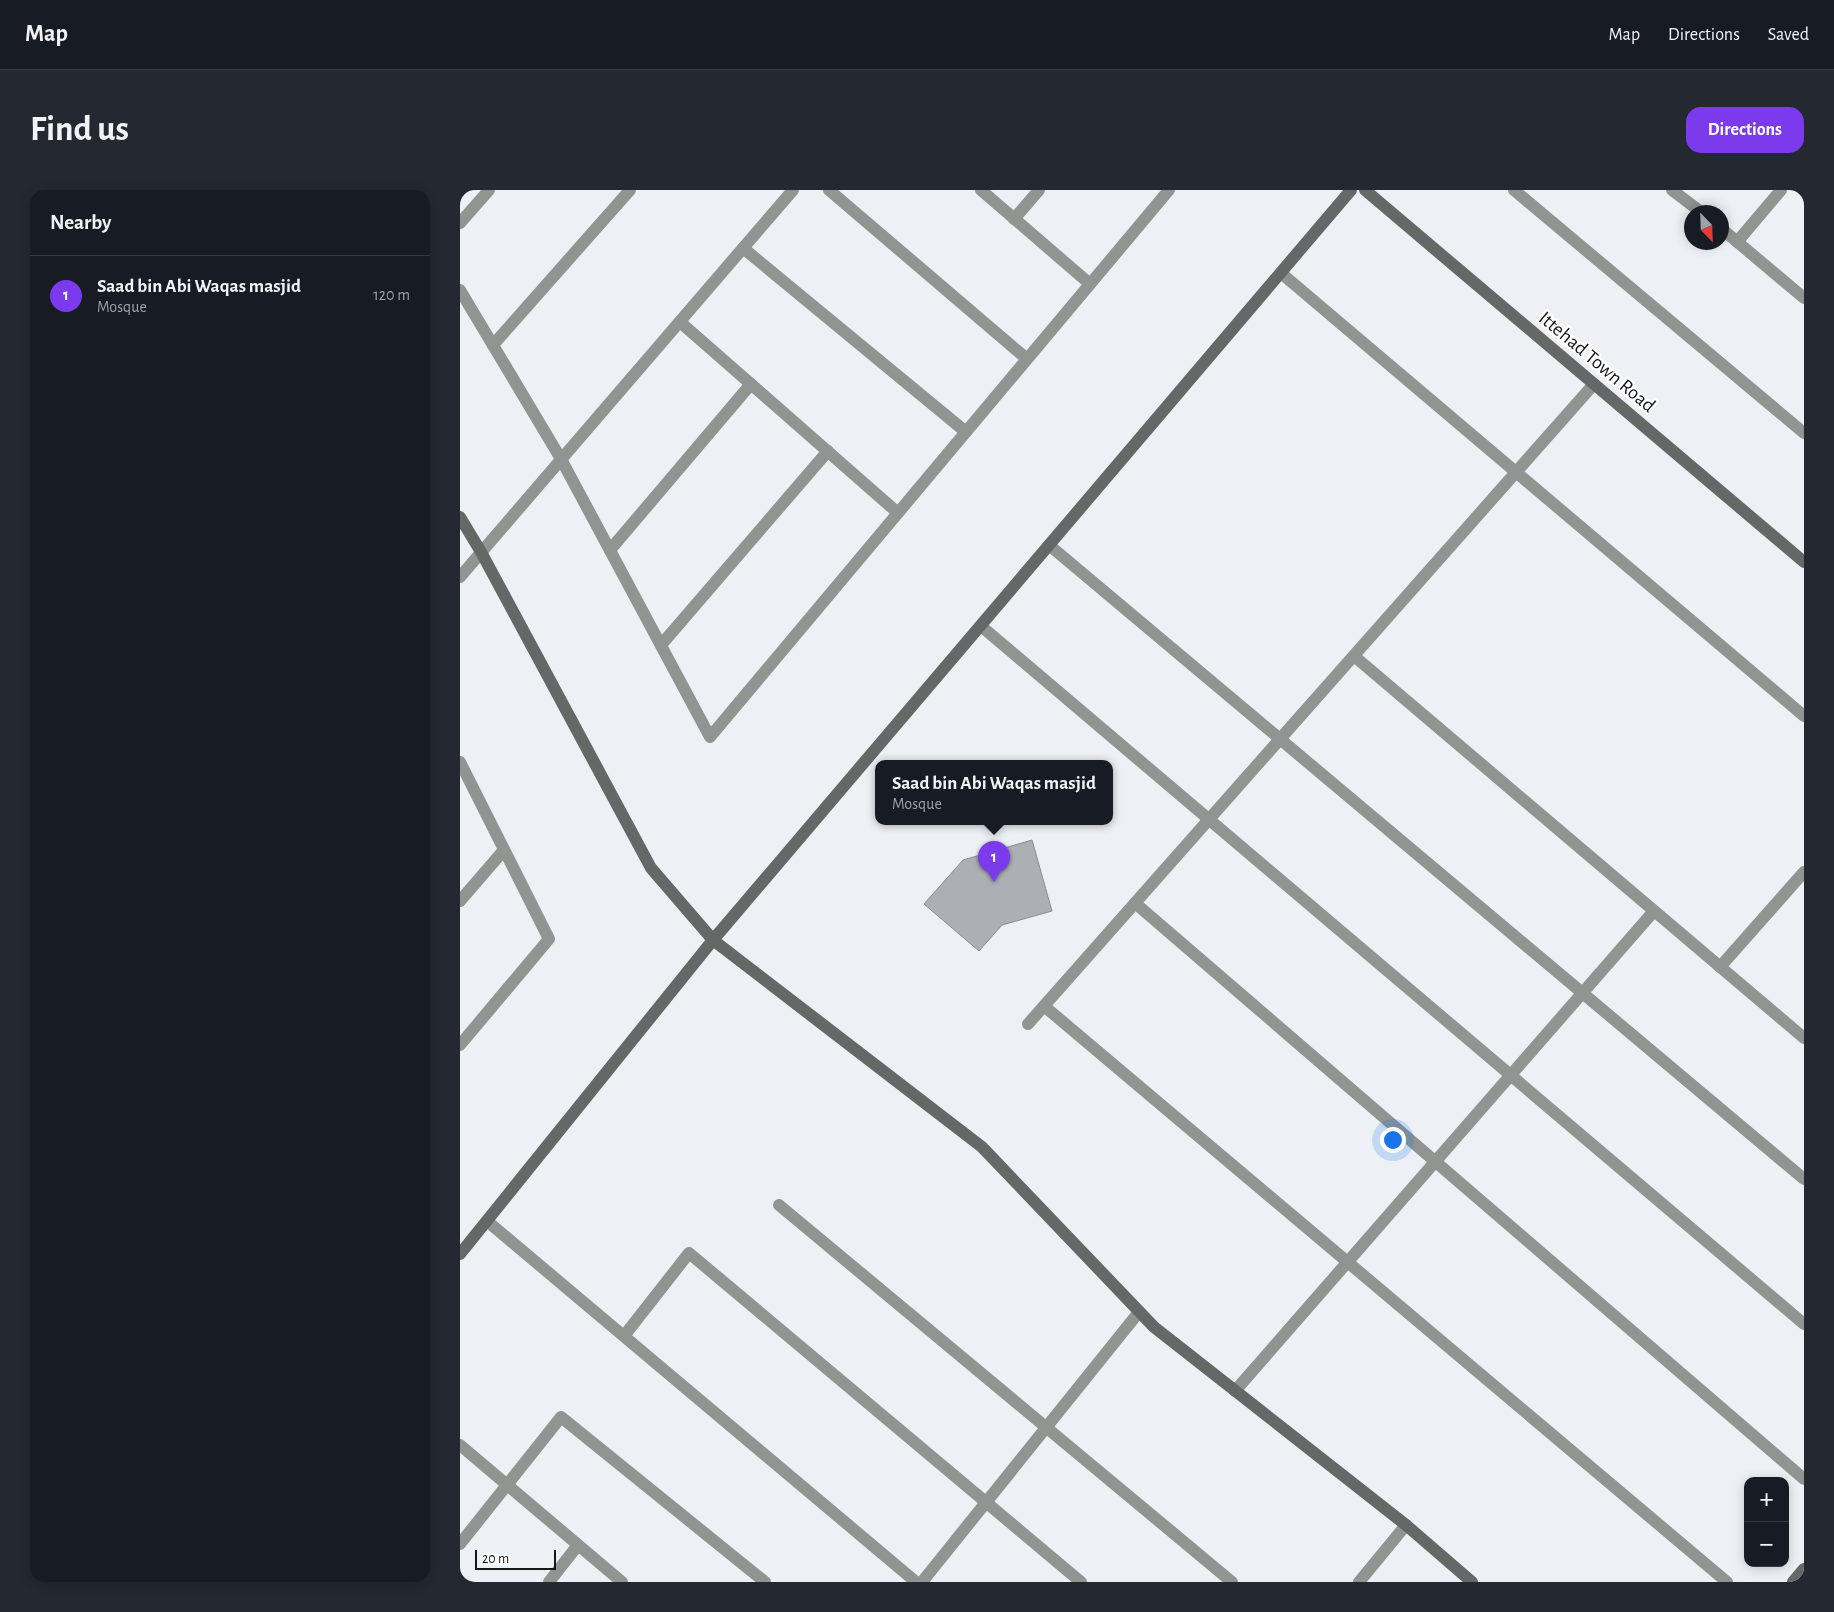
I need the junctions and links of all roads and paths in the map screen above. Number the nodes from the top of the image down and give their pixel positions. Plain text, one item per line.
1 (489, 190) edge
2 (630, 190) edge
3 (793, 190) edge
4 (829, 190) edge
5 (981, 190) edge
6 (1039, 190) edge
7 (1169, 190) edge
8 (1351, 190) edge
9 (1365, 190) edge
10 (1514, 190) edge
11 (1672, 190) edge
12 (1781, 190) edge
13 (1692, 205) edge
14 (1014, 219) junction
15 (460, 223) edge
16 (1729, 235) edge
17 (1737, 242) junction
18 (743, 248) junction
19 (1281, 272) junction
20 (1090, 284) junction
21 (460, 290) edge
22 (1804, 298) edge
23 (680, 322) junction
24 (493, 345) junction
25 (1027, 359) junction
26 (751, 384) junction
27 (1594, 384) junction
28 (966, 432) junction
29 (1804, 433) edge
30 (828, 451) junction
31 (561, 459) junction
32 (1517, 472) junction
33 (898, 513) junction
34 (460, 517) edge
35 (1049, 545) junction
36 (610, 550) junction
37 (481, 552) junction
38 (1804, 562) edge
39 (460, 577) edge
40 (981, 626) junction
41 (661, 644) junction
42 (1354, 656) junction
43 (1804, 716) edge
44 (1280, 740) junction
45 (460, 762) edge
46 (1209, 819) junction
47 (504, 850) junction
48 (1804, 872) edge
49 (460, 901) edge
50 (1135, 903) junction
51 (1654, 911) junction
52 (713, 940) junction
53 (1720, 967) junction
54 (1583, 993) junction
55 (1044, 1006) junction
56 (1028, 1024) dead end
57 (1801, 1030) edge
58 (460, 1045) edge
59 (1511, 1076) junction
60 (1436, 1162) junction
61 (1804, 1179) edge
62 (779, 1205) dead end
63 (487, 1220) junction
64 (460, 1254) edge
65 (1348, 1263) junction
66 (1139, 1312) junction
67 (1804, 1324) edge
68 (624, 1336) junction
69 (1235, 1392) junction
70 (1047, 1426) junction
71 (460, 1445) edge
72 (1804, 1479) edge
73 (508, 1486) junction
74 (986, 1502) junction
75 (1406, 1525) junction
76 (460, 1544) edge
77 (578, 1546) junction
78 (549, 1582) edge
79 (622, 1582) edge
80 (765, 1582) edge
81 (916, 1582) edge
82 (922, 1582) edge
83 (1081, 1582) edge
84 (1232, 1582) edge
85 (1359, 1582) edge
86 (1472, 1582) edge
87 (1727, 1582) edge

1 - 15 street
2 - 24 street
3 - 18 street
4 - 25 street
5 - 14 street
6 - 14 street
7 - 20 street
8 - 19 street
9 - 27 street, Ittehad Town Road
10 - 29 street
11 - 13 street
12 - 17 street
14 - 20 street
16 - 17 street
17 - 22 street
18 - 23 street
18 - 28 street
19 - 32 street
19 - 35 street
20 - 25 street
21 - 24 street
23 - 26 street
23 - 31 street
24 - 31 street
25 - 28 street
26 - 30 street
26 - 36 street
27 - 32 street
27 - 38 street, Ittehad Town Road
28 - 33 street
30 - 33 street
30 - 41 street
31 - 36 street
31 - 37 street
32 - 42 street
32 - 43 street
33 - 41 street
34 - 37 street
35 - 40 street
35 - 44 street
36 - 41 street
37 - 39 street
37 - 52 street
40 - 46 street
40 - 52 street
42 - 44 street
42 - 51 street
44 - 46 street
44 - 54 street
45 - 47 street
46 - 50 street
46 - 59 street
47 - 49 street
47 - 58 street
48 - 53 street
50 - 55 street
50 - 60 street
51 - 53 street
51 - 54 street
52 - 63 street
52 - 66 street
53 - 57 street
54 - 59 street
54 - 61 street
55 - 56 street
55 - 65 street
59 - 60 street
59 - 67 street
60 - 65 street
60 - 72 street
62 - 70 street
63 - 64 street
63 - 68 street
65 - 69 street
65 - 87 street
66 - 69 street
66 - 70 street
68 - 74 street
68 - 81 street
69 - 75 street
70 - 74 street
70 - 84 street
71 - 73 street
73 - 76 street
73 - 77 street
73 - 80 street
74 - 82 street
74 - 83 street
75 - 85 street
75 - 86 street
77 - 78 street
77 - 79 street

